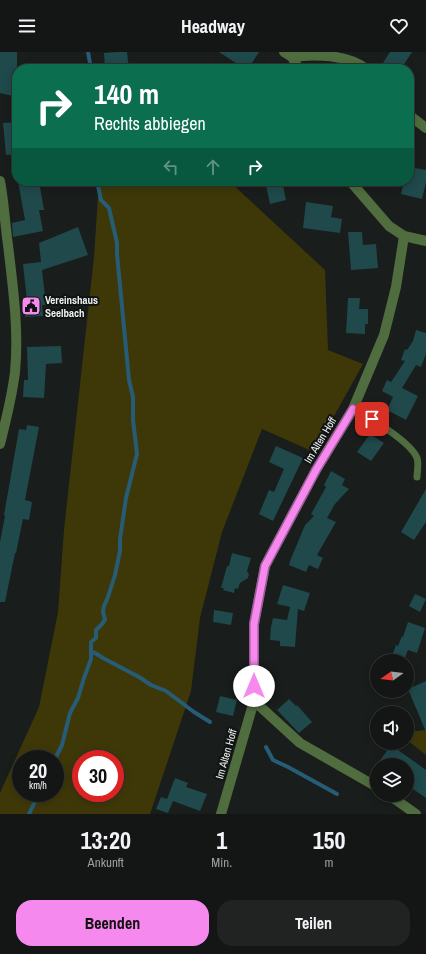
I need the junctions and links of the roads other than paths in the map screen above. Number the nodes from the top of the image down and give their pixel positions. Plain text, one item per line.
1 (288, 55) edge
2 (295, 64) edge
3 (357, 64) edge
4 (414, 119) edge
5 (426, 128) edge
6 (0, 182) edge
7 (354, 186) edge
8 (404, 236) junction
9 (426, 241) edge
10 (353, 409) junction
11 (0, 444) edge
12 (417, 477) dead end
13 (254, 701) junction
14 (370, 783) edge
15 (399, 802) edge
16 (221, 814) edge
17 (416, 814) edge

1 - 2 street
1 - 3 street
4 - 5 street
6 - 11 street
7 - 8 street
8 - 9 street
8 - 10 street, Im Alten Hoff
10 - 12 lane
10 - 13 street, Im Alten Hoff
13 - 14 street
13 - 16 street, Im Alten Hoff
15 - 17 street

